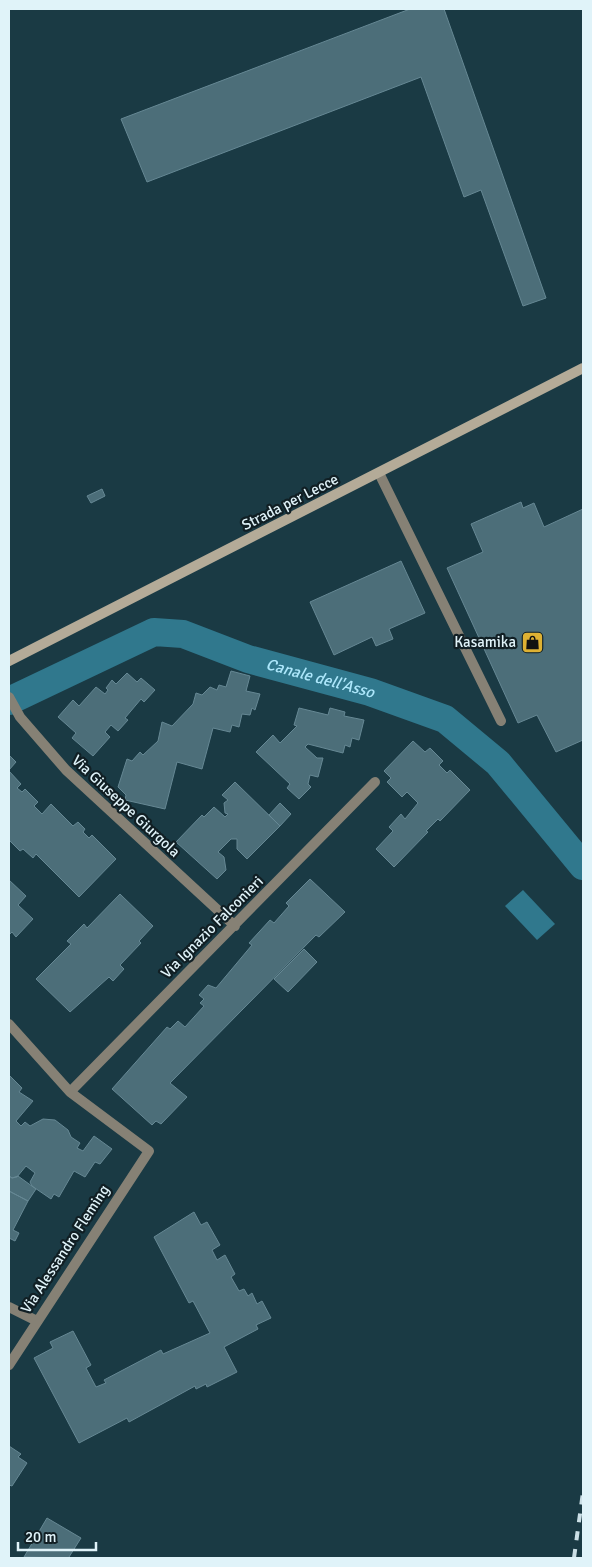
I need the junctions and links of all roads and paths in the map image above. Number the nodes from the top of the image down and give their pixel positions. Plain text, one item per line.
1 (583, 368) edge
2 (379, 473) junction
3 (9, 661) edge
4 (9, 697) edge
5 (501, 721) dead end
6 (374, 782) dead end
7 (235, 926) junction
8 (9, 1024) edge
9 (70, 1092) junction
10 (9, 1307) edge
11 (37, 1321) junction
12 (9, 1365) edge

1 - 2 main road, Strada per Lecce
2 - 3 main road, Strada per Lecce
2 - 5 street
4 - 7 street, Via Giuseppe Giurgola
6 - 7 street, Via Ignazio Falconieri
7 - 9 street, Via Ignazio Falconieri
8 - 9 street
9 - 11 street, Via Alessandro Fleming
10 - 11 street
11 - 12 street, Via Alessandro Fleming

